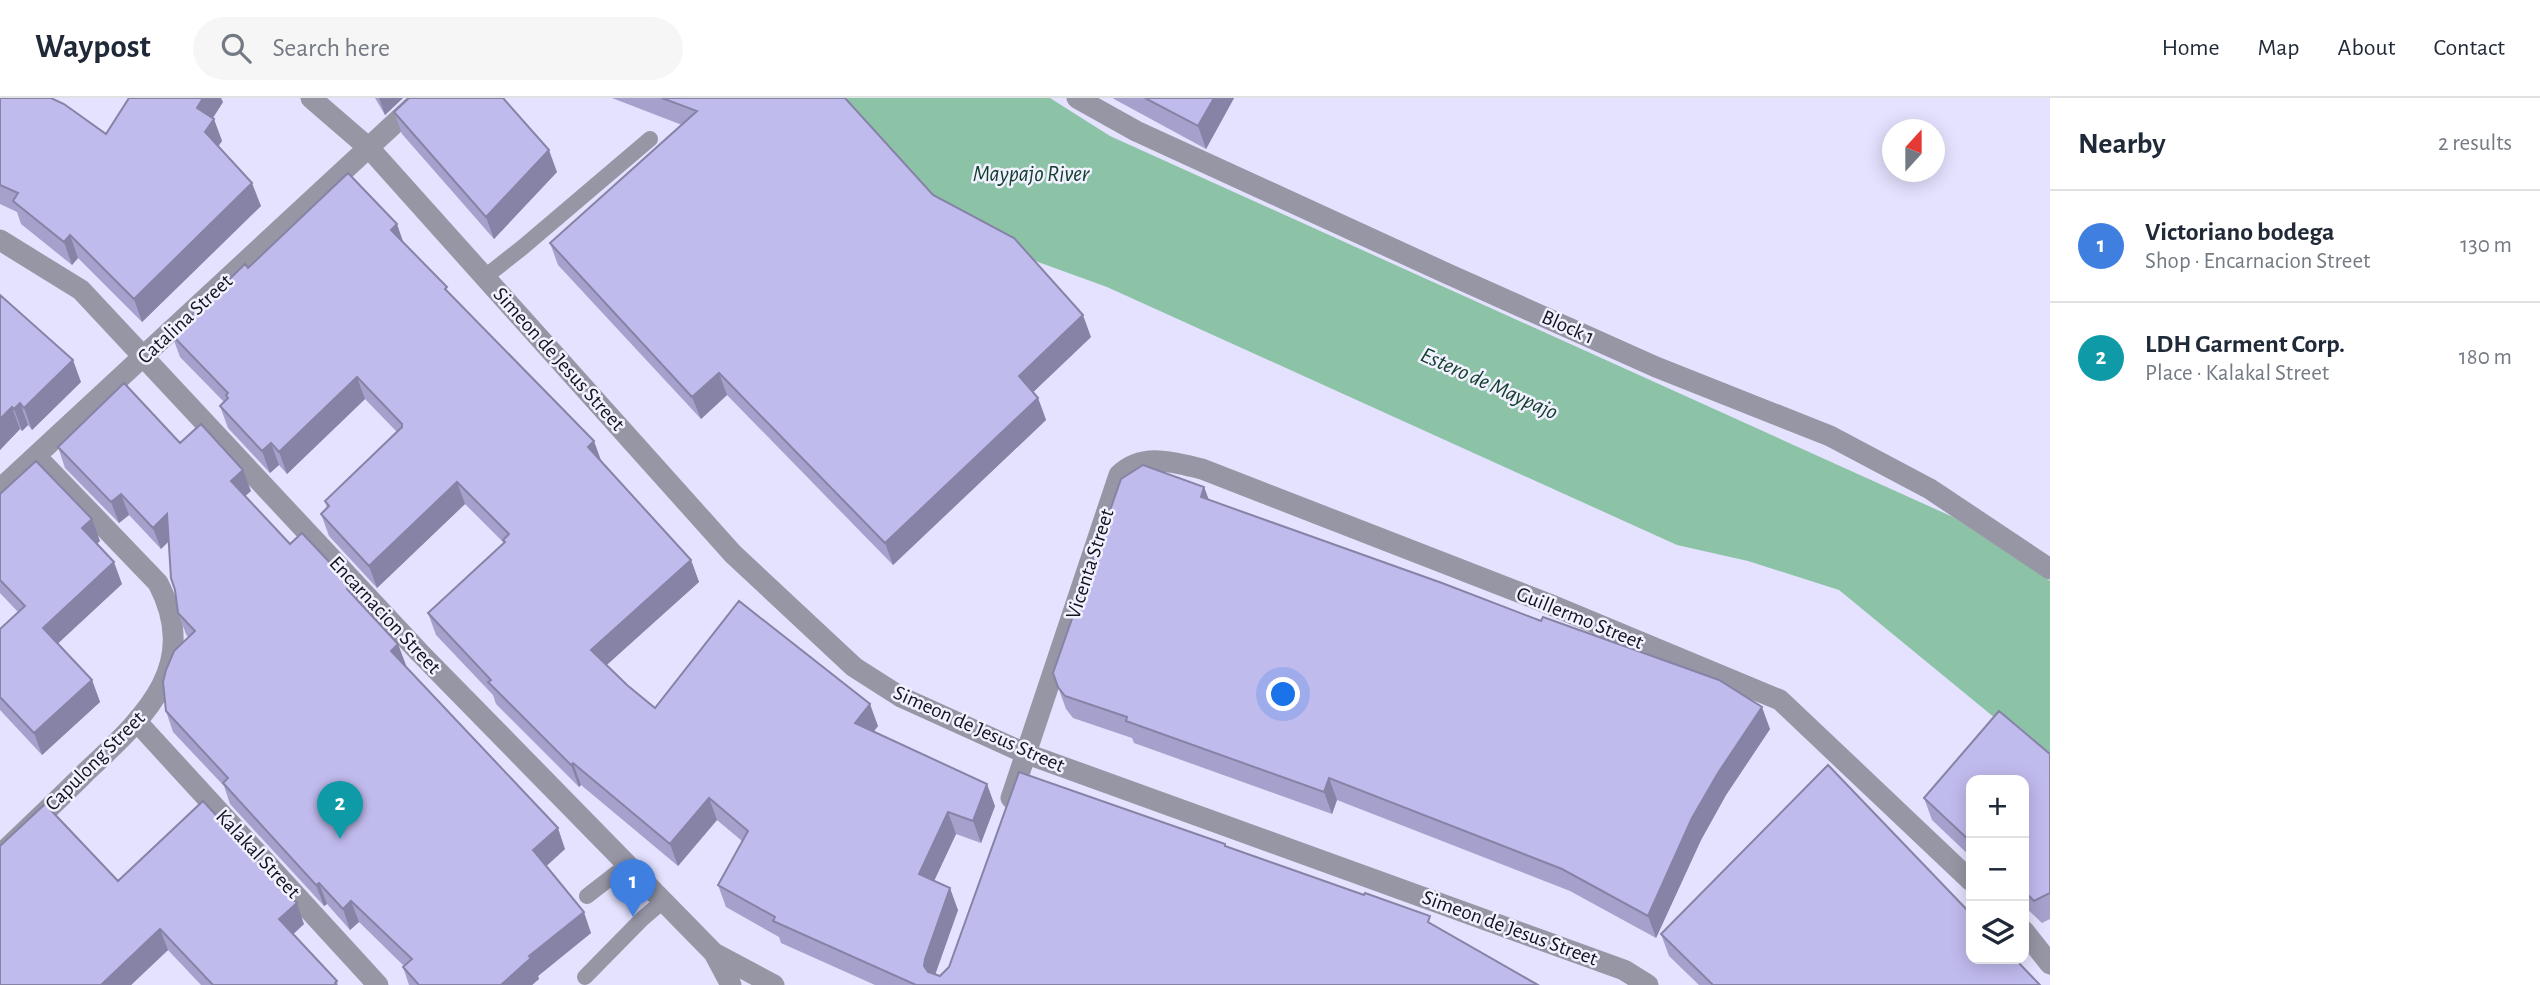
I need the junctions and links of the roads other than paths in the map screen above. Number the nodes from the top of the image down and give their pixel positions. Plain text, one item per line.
1 (311, 98) edge
2 (422, 98) edge
3 (1077, 98) edge
4 (650, 139) dead end
5 (370, 149) junction
6 (0, 240) edge
7 (485, 276) junction
8 (144, 357) junction
9 (36, 456) junction
10 (1130, 464) joint
11 (0, 489) edge
12 (2050, 569) edge
13 (138, 723) junction
14 (1027, 754) junction
15 (1004, 818) edge
16 (0, 855) edge
17 (627, 865) junction
18 (1966, 876) edge
19 (587, 896) dead end
20 (663, 901) junction
21 (2029, 937) edge
22 (714, 953) junction
23 (2050, 964) edge
24 (585, 976) dead end
25 (378, 985) edge
26 (731, 985) edge
27 (774, 985) edge
28 (1648, 985) edge

1 - 5 street, Simeon de Jesus Street
2 - 5 street, Catalina Street
3 - 12 street, Block 1
4 - 7 lane
5 - 7 street, Simeon de Jesus Street
5 - 8 street, Catalina Street
6 - 8 street, Encarnacion Street
7 - 14 street, Simeon de Jesus Street
8 - 9 street, Catalina Street
8 - 17 street, Encarnacion Street
9 - 11 street, Catalina Street
9 - 13 street, Capulong Street
10 - 14 street, Vicenta Street
10 - 18 street, Guillermo Street
13 - 16 street, Capulong Street
13 - 25 street, Kalakal Street
14 - 15 street, Vicenta Street
14 - 28 street, Simeon de Jesus Street
17 - 19 lane
17 - 20 street, Encarnacion Street
20 - 22 street, Encarnacion Street
20 - 24 lane
21 - 23 street
22 - 26 street
22 - 27 street, Encarnacion Street

